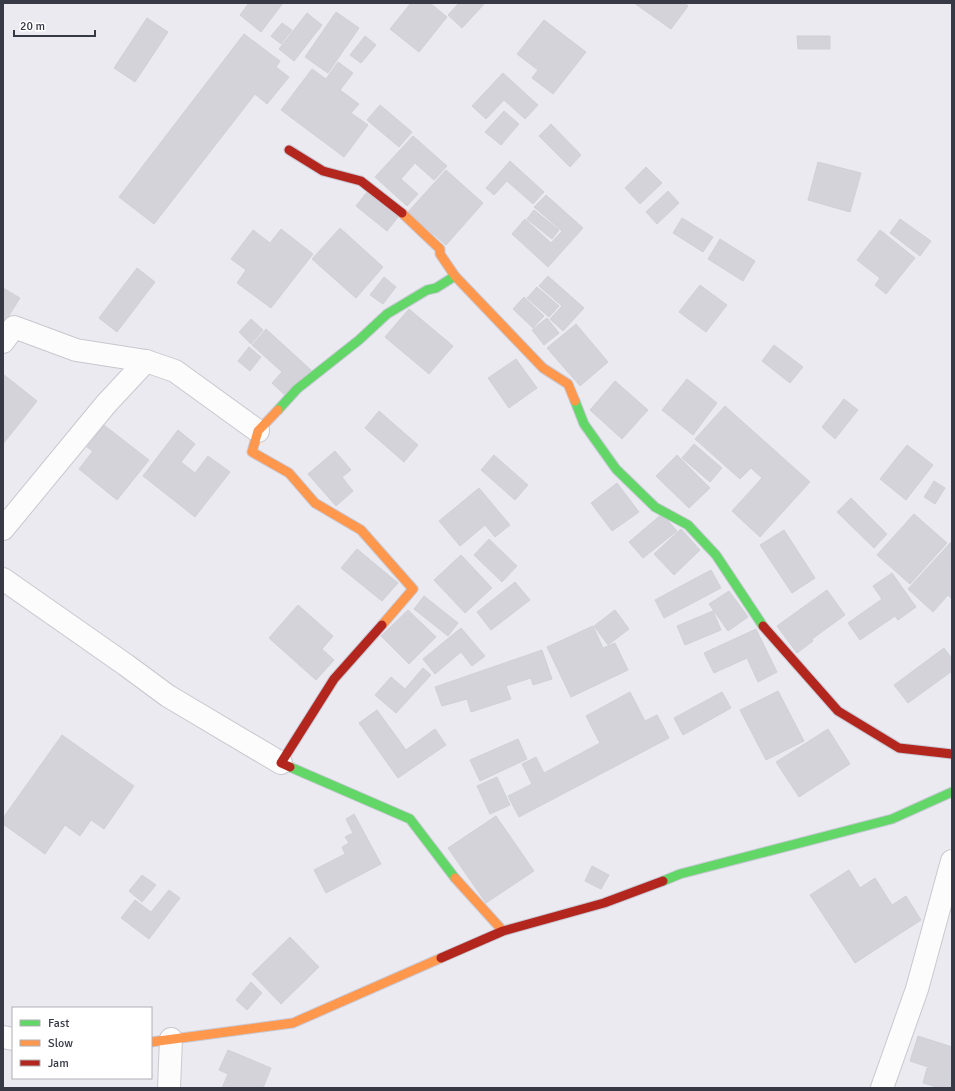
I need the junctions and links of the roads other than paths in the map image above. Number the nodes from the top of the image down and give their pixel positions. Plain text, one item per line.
1 (289, 150) dead end
2 (455, 276) junction
3 (3, 342) edge
4 (146, 362) junction
5 (258, 431) junction
6 (3, 529) edge
7 (3, 579) edge
8 (952, 754) edge
9 (281, 763) junction
10 (952, 792) edge
11 (952, 861) edge
12 (502, 931) junction
13 (161, 1041) edge
14 (169, 1088) edge
15 (882, 1088) edge

1 - 2 street
2 - 5 street
2 - 8 street
3 - 4 street
4 - 5 street
4 - 6 street
5 - 9 street
7 - 9 street
9 - 12 street
10 - 12 street
11 - 15 street
12 - 13 street
13 - 14 street

